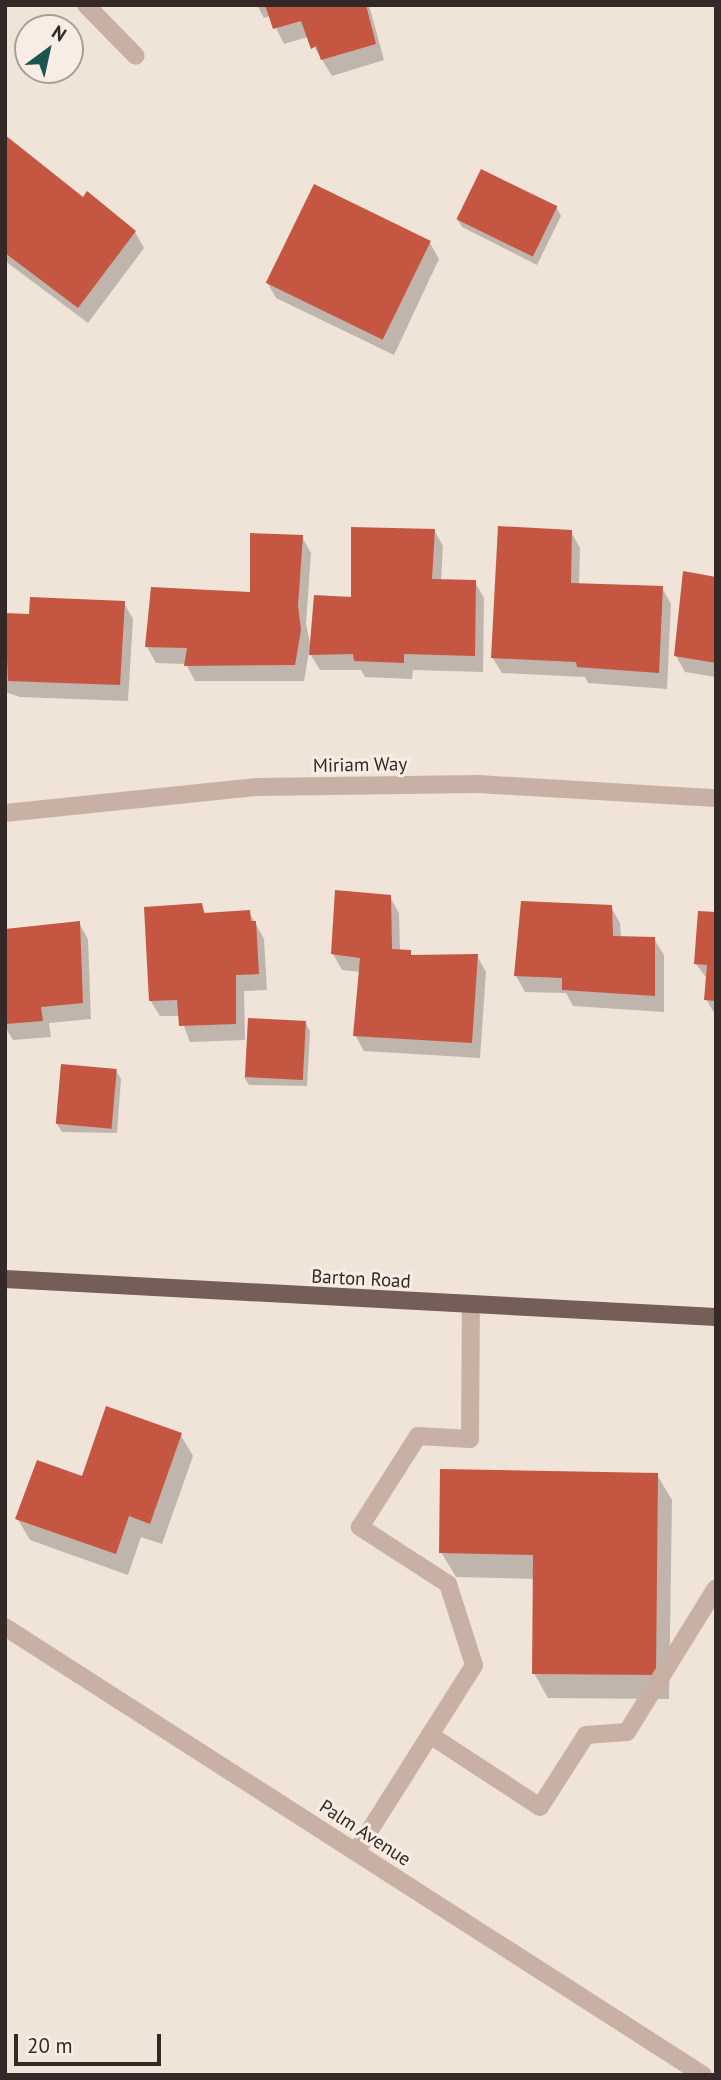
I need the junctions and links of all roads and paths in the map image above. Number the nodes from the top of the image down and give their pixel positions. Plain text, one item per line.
1 (86, 5) edge
2 (136, 56) dead end
3 (716, 798) edge
4 (5, 813) edge
5 (5, 1279) edge
6 (471, 1306) junction
7 (716, 1317) edge
8 (716, 1588) edge
9 (5, 1627) edge
10 (430, 1735) junction
11 (356, 1852) junction
12 (702, 2074) edge

1 - 2 street
3 - 4 street, Miriam Way
5 - 6 main road, Barton Road
6 - 7 main road, Barton Road
6 - 10 street
8 - 10 street
9 - 11 street, Palm Avenue
10 - 11 street
11 - 12 street, Palm Avenue

